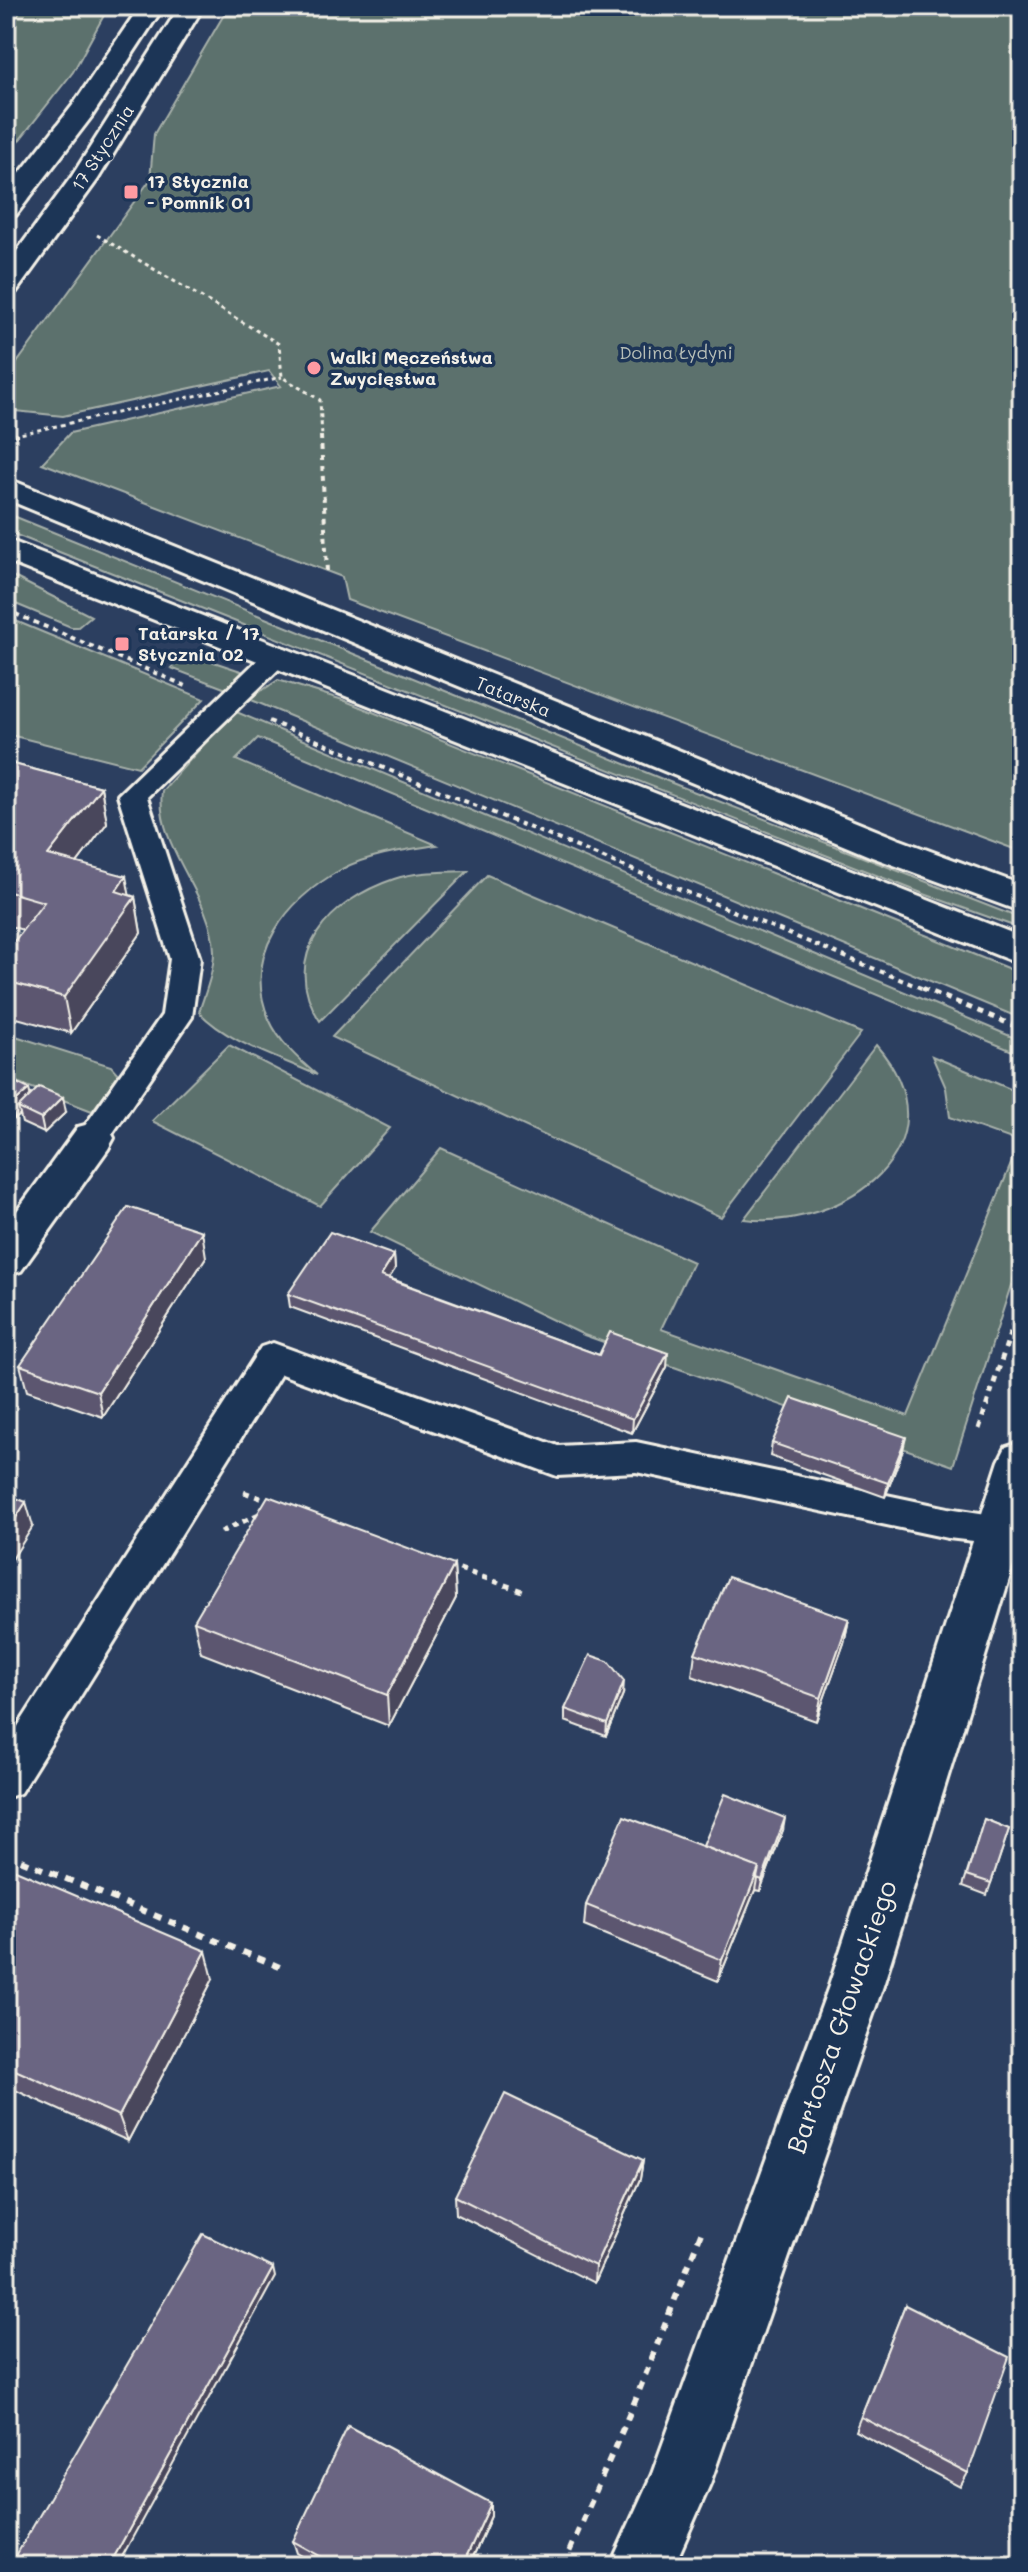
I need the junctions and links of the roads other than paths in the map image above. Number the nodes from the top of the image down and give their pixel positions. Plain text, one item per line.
1 (152, 6) edge
2 (192, 6) edge
3 (6, 209) edge
4 (6, 286) edge
5 (6, 488) edge
6 (6, 549) edge
7 (278, 655) junction
8 (1022, 899) edge
9 (1022, 952) edge
10 (93, 1138) joint
11 (6, 1259) edge
12 (1022, 1461) edge
13 (999, 1529) junction
14 (6, 1780) edge
15 (642, 2566) edge

1 - 3 main road, 17 Stycznia
2 - 4 main road, 17 Stycznia
5 - 8 main road, Tatarska
6 - 7 main road
7 - 9 main road
7 - 10 lane
10 - 11 main road
12 - 13 main road, Bartosza Głowackiego
13 - 14 lane
13 - 15 main road, Bartosza Głowackiego

